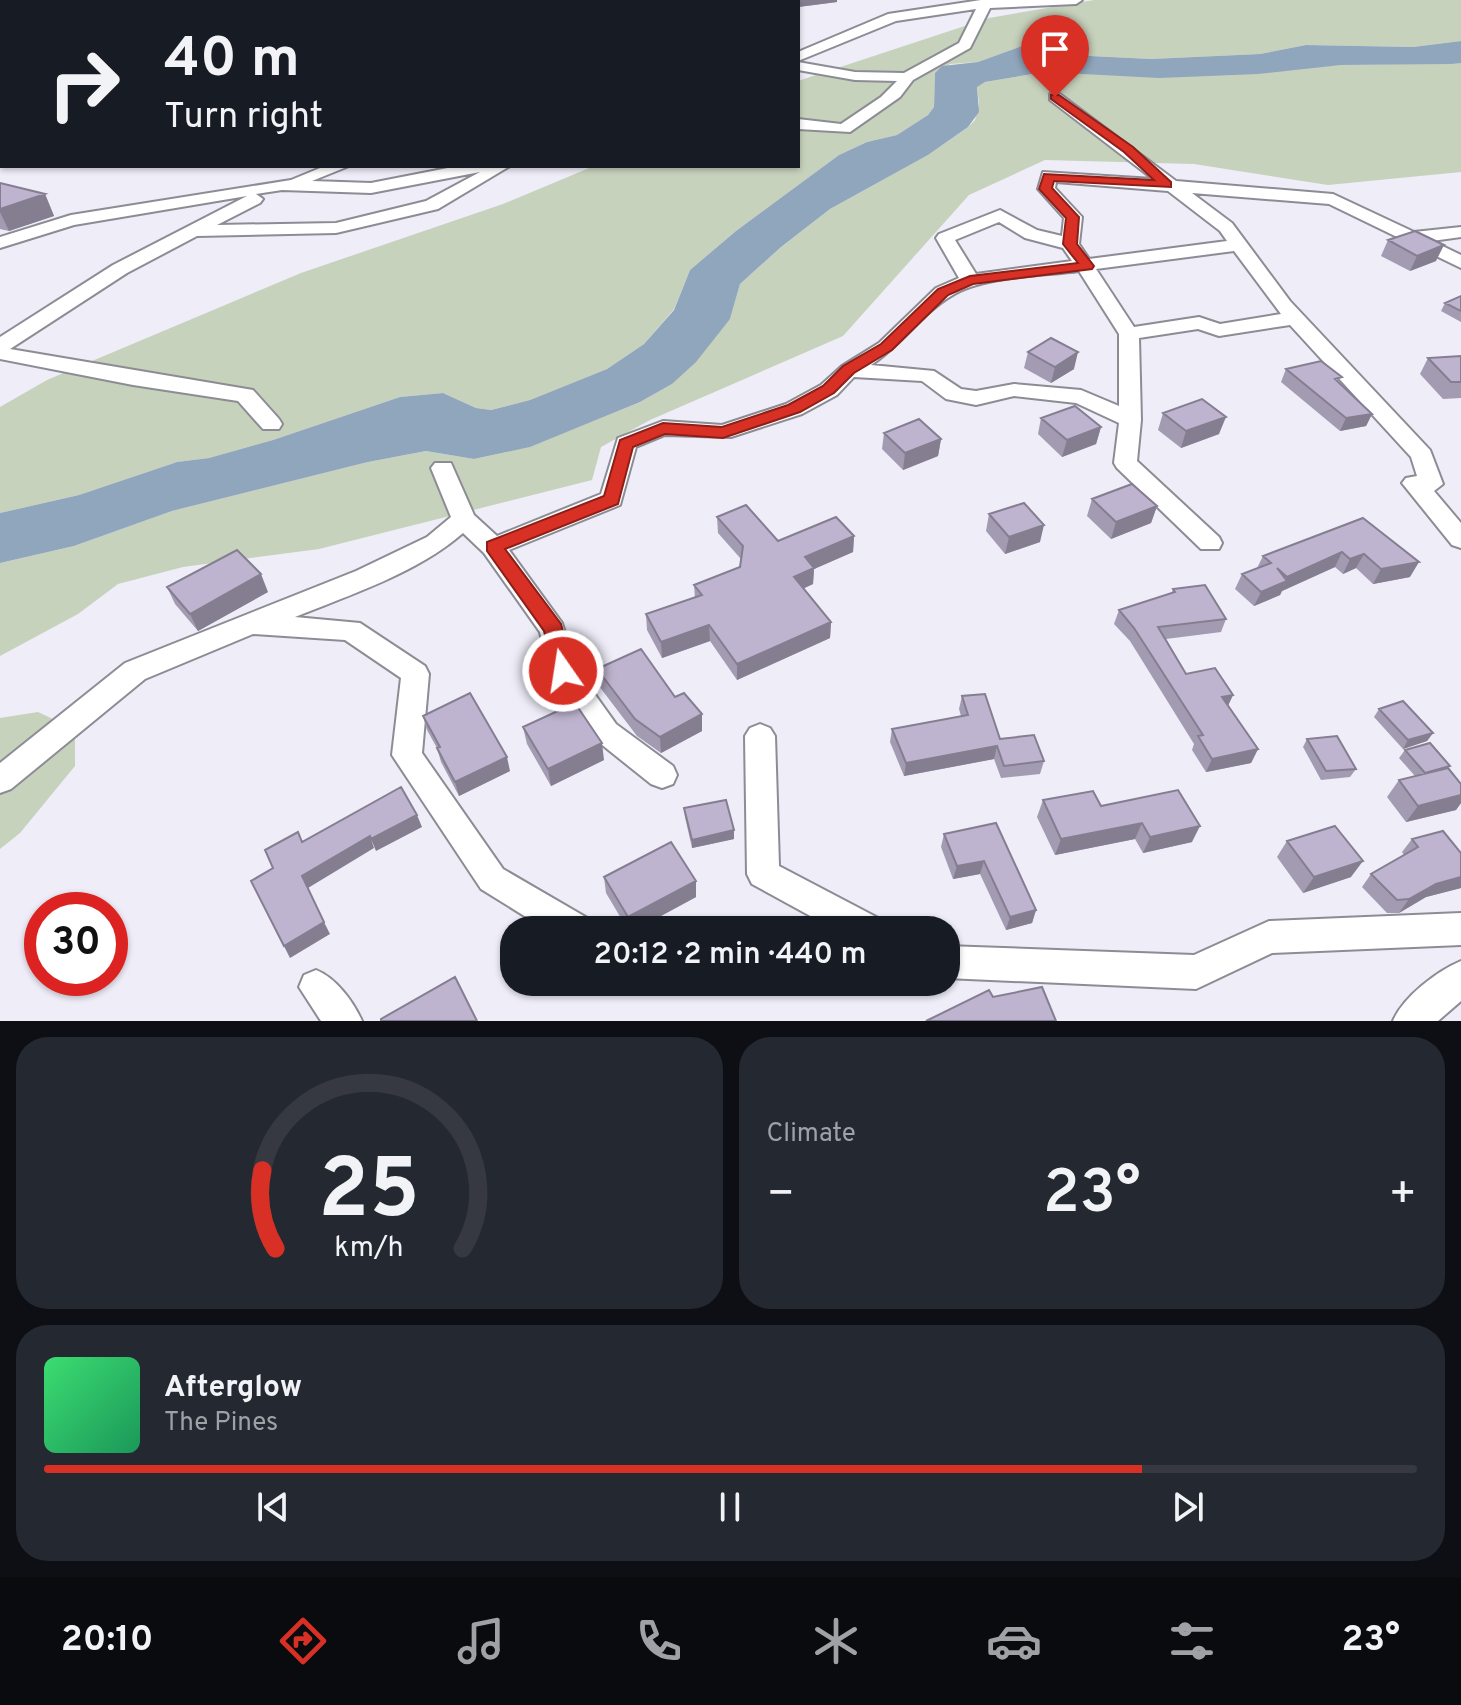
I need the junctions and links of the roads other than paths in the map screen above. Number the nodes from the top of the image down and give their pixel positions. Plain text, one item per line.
1 (896, 0) edge
2 (1076, 0) edge
3 (986, 2) edge
4 (933, 9) junction
5 (944, 21) dead end
6 (954, 33) dead end
7 (965, 45) junction
8 (800, 56) edge
9 (800, 66) edge
10 (907, 77) junction
11 (1055, 97) dead end
12 (800, 124) edge
13 (335, 168) edge
14 (473, 168) edge
15 (498, 168) edge
16 (1167, 184) junction
17 (282, 185) junction
18 (188, 231) junction
19 (1461, 232) edge
20 (1411, 238) junction
21 (0, 243) edge
22 (1070, 244) junction
23 (1236, 245) junction
24 (1461, 262) edge
25 (1087, 266) junction
26 (970, 280) junction
27 (1294, 318) junction
28 (1129, 334) junction
29 (0, 346) edge
30 (0, 353) edge
31 (849, 370) junction
32 (1130, 420) junction
33 (271, 424) dead end
34 (443, 468) dead end
35 (464, 519) junction
36 (1461, 539) edge
37 (1210, 543) dead end
38 (493, 547) junction
39 (250, 625) junction
40 (760, 736) dead end
41 (662, 775) dead end
42 (0, 780) edge
43 (554, 916) edge
44 (842, 916) edge
45 (1461, 929) edge
46 (960, 963) edge
47 (1461, 978) edge
48 (316, 987) dead end
49 (344, 1021) edge
50 (1411, 1021) edge

1 - 4 street
2 - 3 street
3 - 4 street
3 - 7 street
4 - 5 street
4 - 8 street
6 - 7 street
7 - 10 street
9 - 10 street
10 - 12 street
11 - 16 street
13 - 17 street
14 - 17 street
15 - 18 street
16 - 20 street
16 - 22 street
16 - 23 street
17 - 18 street
17 - 21 street
18 - 29 street
19 - 20 street
20 - 24 street
22 - 25 street
22 - 26 street
23 - 25 street
23 - 27 street
25 - 26 street
25 - 28 street
26 - 31 street
27 - 28 street
27 - 36 street
28 - 32 street
30 - 33 street
31 - 32 street
31 - 38 street
32 - 37 street
34 - 35 street
35 - 38 street
35 - 39 street
38 - 41 street
39 - 42 street
39 - 43 street
40 - 44 street
45 - 46 street
47 - 50 street
48 - 49 street

